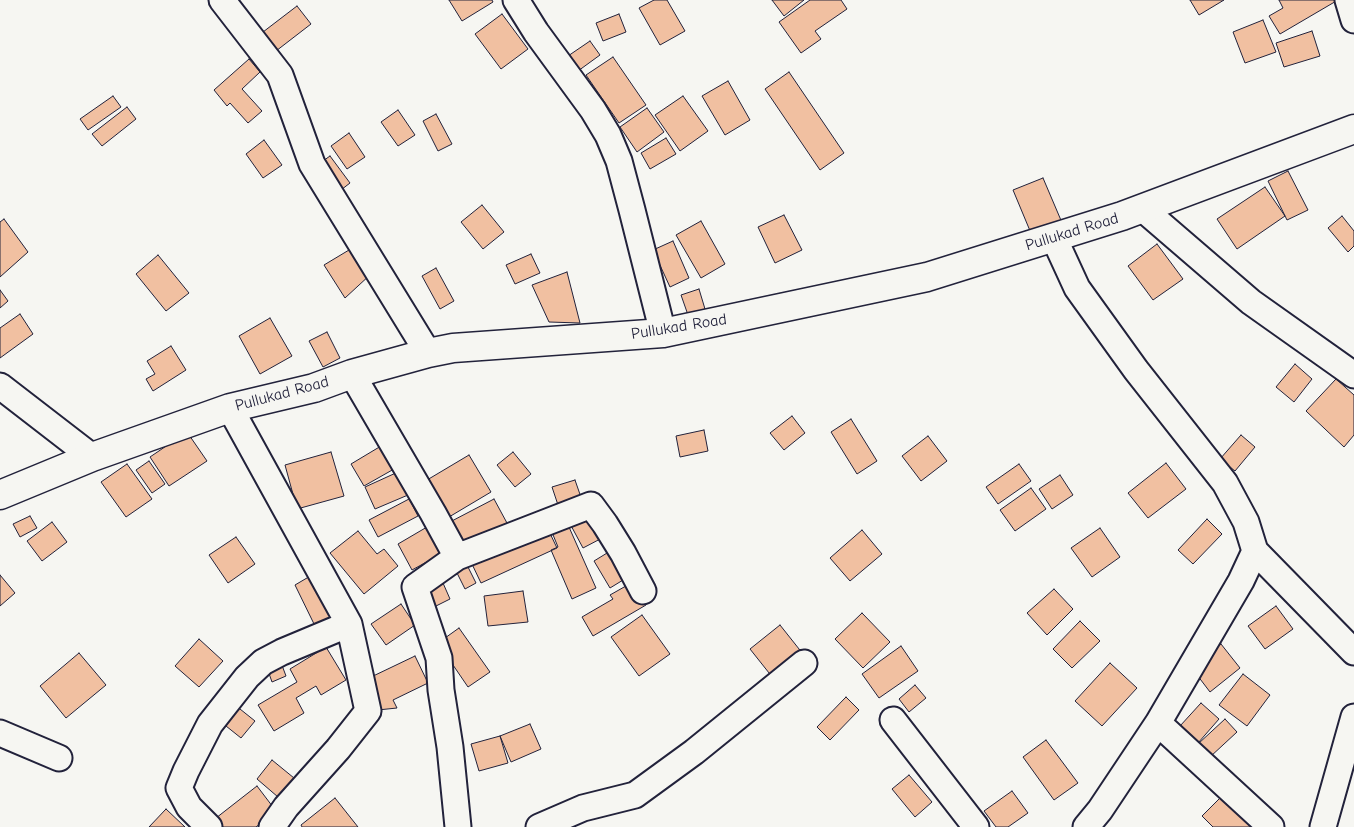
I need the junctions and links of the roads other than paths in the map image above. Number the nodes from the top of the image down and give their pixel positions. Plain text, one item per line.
1 (222, 0) edge
2 (516, 0) edge
3 (1348, 0) edge
4 (1354, 20) edge
5 (1354, 129) edge
6 (1143, 208) junction
7 (1054, 238) junction
8 (663, 333) junction
9 (428, 352) junction
10 (352, 374) junction
11 (1354, 376) edge
12 (0, 386) edge
13 (230, 408) junction
14 (92, 457) junction
15 (0, 495) edge
16 (1255, 551) junction
17 (457, 557) junction
18 (643, 591) dead end
19 (349, 624) junction
20 (1354, 652) edge
21 (804, 663) dead end
22 (1354, 717) edge
23 (893, 720) dead end
24 (1158, 722) junction
25 (0, 733) edge
26 (59, 758) dead end
27 (210, 827) edge
28 (272, 827) edge
29 (458, 827) edge
30 (539, 827) edge
31 (976, 827) edge
32 (1086, 827) edge
33 (1271, 827) edge
34 (1322, 827) edge

1 - 9 street
2 - 8 street
3 - 4 street
5 - 6 street, Pullukad Road
6 - 7 street, Pullukad Road
6 - 11 street
7 - 8 street, Pullukad Road
7 - 16 street
8 - 9 street, Pullukad Road
9 - 10 street, Pullukad Road
10 - 13 street, Pullukad Road
10 - 17 street
12 - 14 street
13 - 14 street, Pullukad Road
13 - 19 street
14 - 15 street, Pullukad Road
16 - 20 street
16 - 24 street
17 - 18 street
17 - 29 street
19 - 27 street
19 - 28 street
21 - 30 street
22 - 34 street
23 - 31 street
24 - 32 street
24 - 33 street
25 - 26 street

